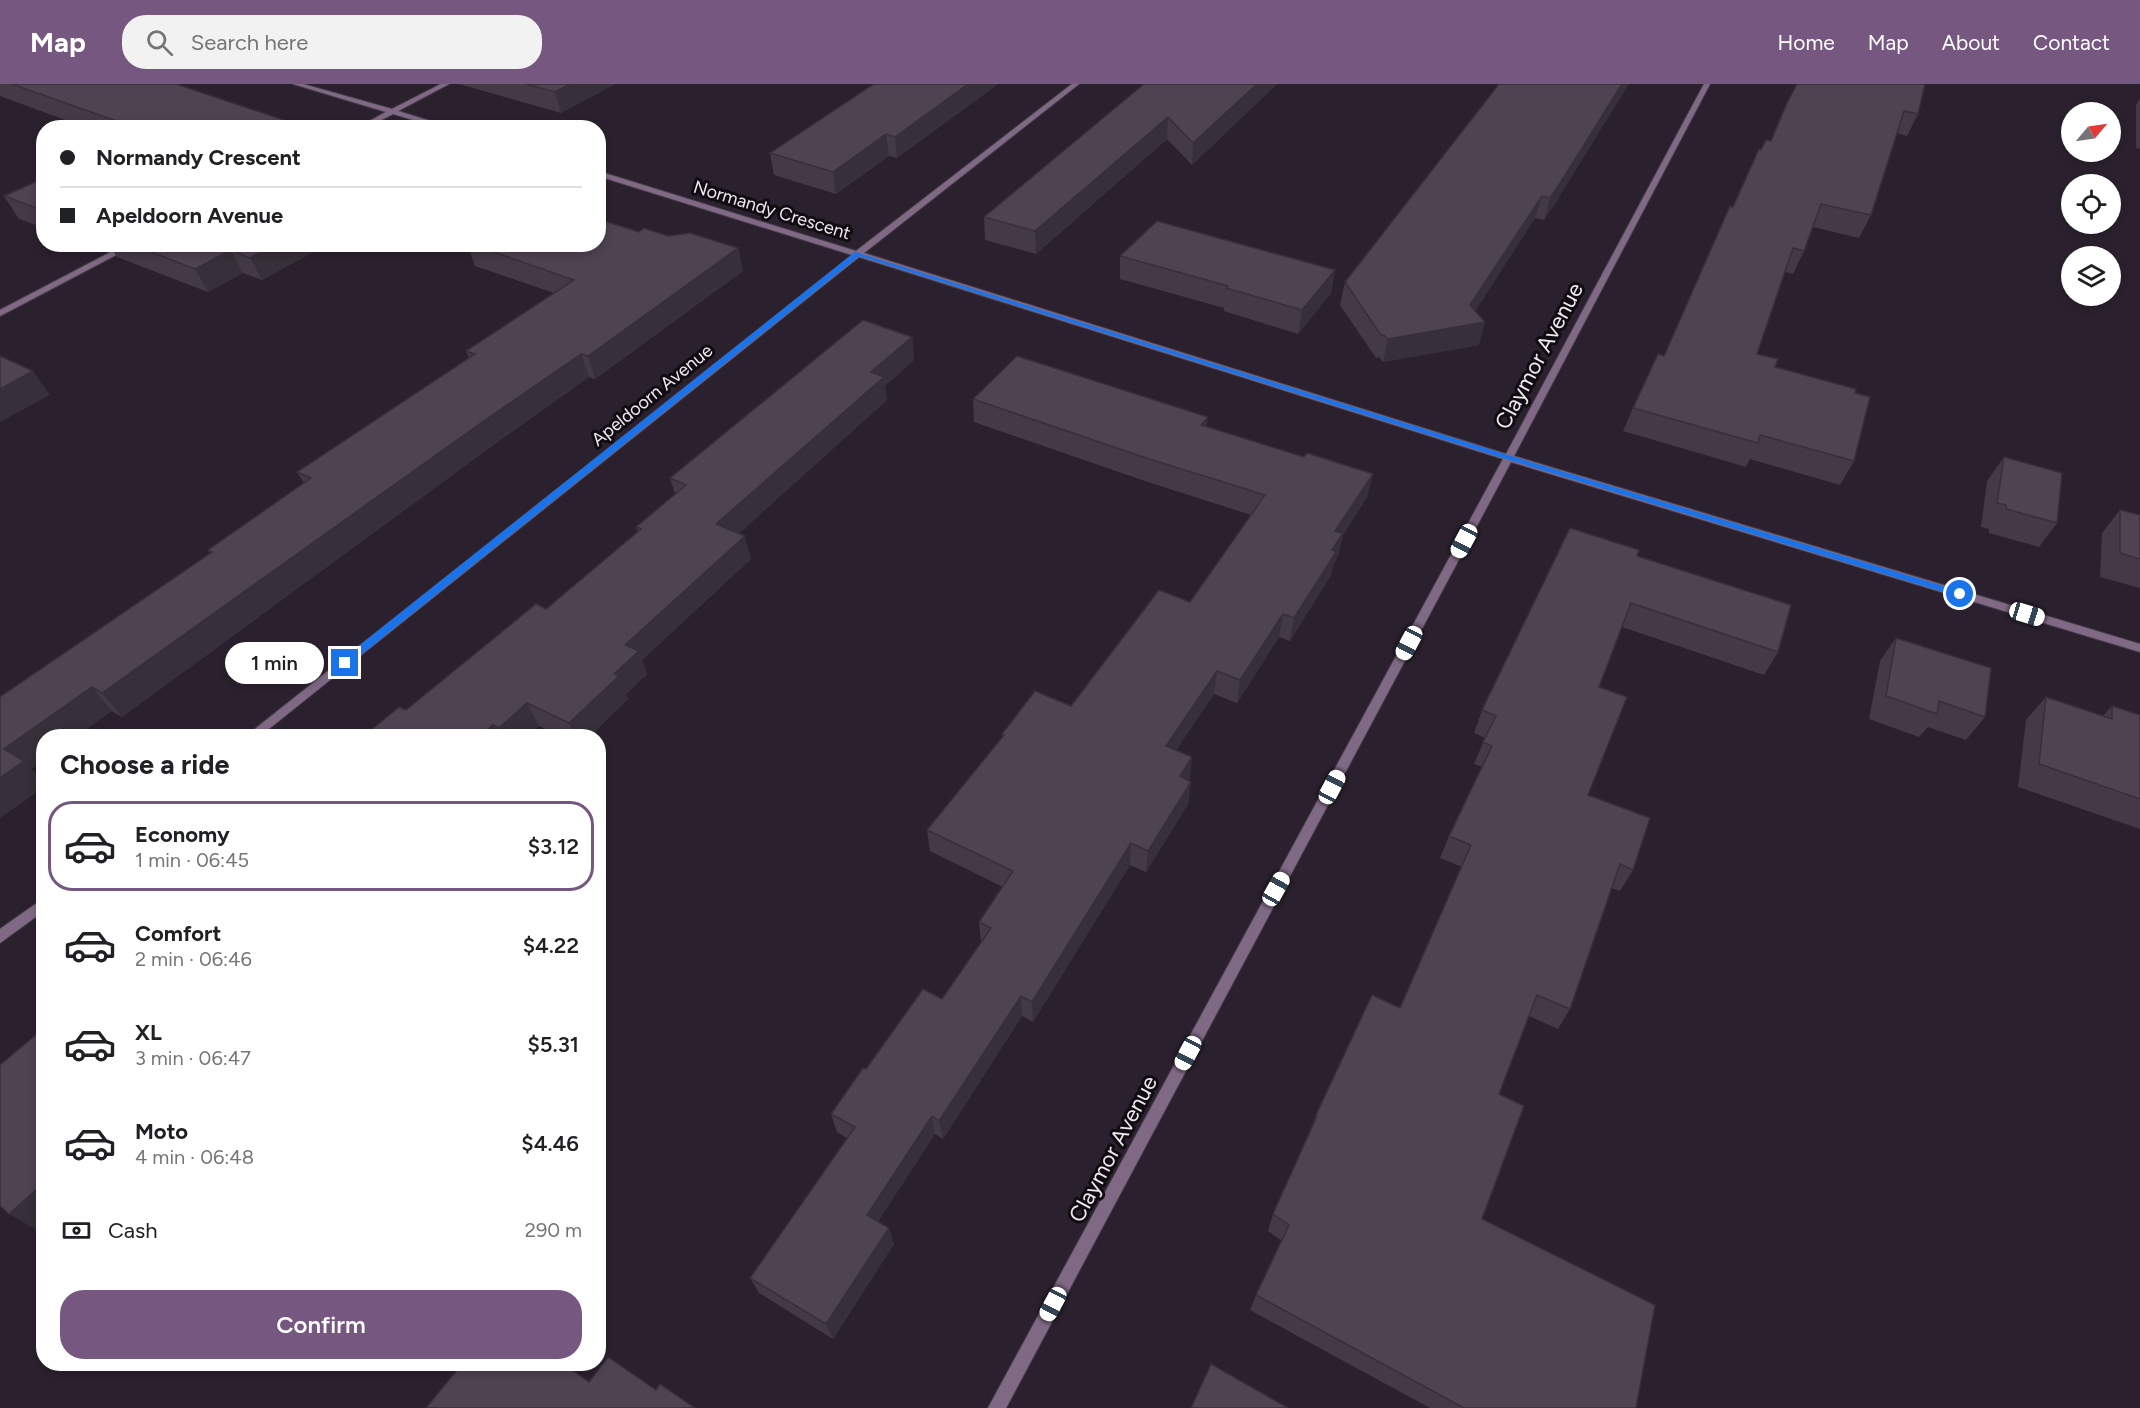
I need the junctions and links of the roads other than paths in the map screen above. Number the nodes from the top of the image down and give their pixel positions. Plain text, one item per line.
1 (296, 84) edge
2 (446, 84) edge
3 (1076, 84) edge
4 (1707, 84) edge
5 (394, 110) junction
6 (375, 120) edge
7 (425, 120) edge
8 (606, 175) edge
9 (118, 252) edge
10 (858, 254) junction
11 (0, 313) edge
12 (1509, 458) junction
13 (2140, 648) edge
14 (261, 729) edge
15 (36, 909) edge
16 (0, 937) edge
17 (997, 1408) edge

1 - 5 street
2 - 5 street
3 - 10 street, Apeldoorn Avenue
4 - 12 street, Claymor Avenue
5 - 6 street
5 - 7 street
8 - 10 street, Normandy Crescent
9 - 11 street
10 - 12 street, Normandy Crescent
10 - 14 street, Apeldoorn Avenue
12 - 13 street, Normandy Crescent
12 - 17 street, Claymor Avenue
15 - 16 street

